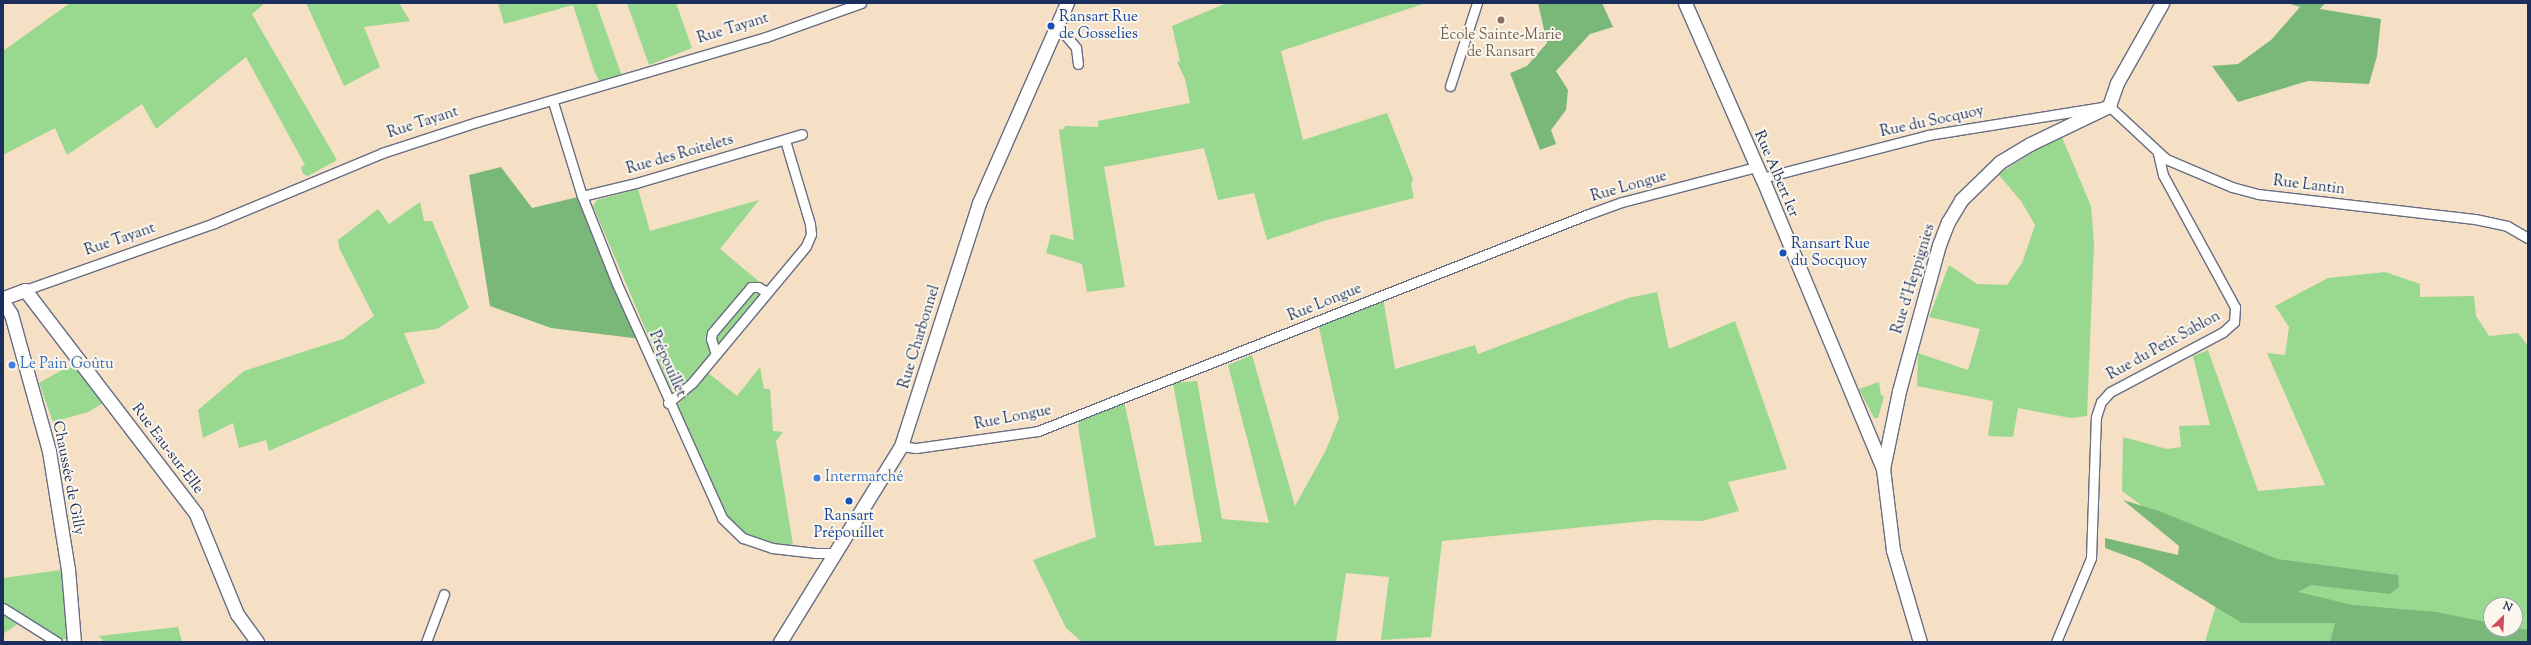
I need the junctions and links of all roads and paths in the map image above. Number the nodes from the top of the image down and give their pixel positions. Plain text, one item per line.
1 (861, 3) edge
2 (1067, 3) edge
3 (1477, 3) edge
4 (1685, 3) edge
5 (2162, 3) edge
6 (1057, 25) junction
7 (1078, 64) dead end
8 (1450, 86) dead end
9 (553, 102) junction
10 (2109, 106) junction
11 (802, 134) dead end
12 (785, 140) junction
13 (2158, 154) junction
14 (1759, 173) junction
15 (582, 196) junction
16 (2528, 238) edge
17 (25, 290) junction
18 (767, 292) junction
19 (3, 298) edge
20 (3, 302) edge
21 (716, 354) junction
22 (668, 403) junction
23 (901, 446) junction
24 (1883, 469) junction
25 (835, 553) junction
26 (444, 594) dead end
27 (3, 608) edge
28 (57, 642) edge
29 (74, 642) edge
30 (257, 642) edge
31 (426, 642) edge
32 (780, 642) edge
33 (1920, 642) edge
34 (2056, 642) edge

1 - 9 street, Rue Tayant
2 - 6 street, Rue Charbonnel
3 - 8 street
4 - 14 street, Rue Albert Ier
5 - 10 street
6 - 7 street
6 - 23 street, Rue Charbonnel
9 - 15 street, Prépouillet
9 - 17 street, Rue Tayant
10 - 13 street, Rue Lantin
10 - 14 street, Rue du Socquoy
10 - 24 street, Rue d'Heppignies
11 - 12 street, Rue des Roitelets
12 - 15 street, Rue des Roitelets
12 - 18 street
13 - 16 street, Rue Lantin
13 - 34 street, Rue du Petit Sablon
14 - 23 street, Rue Longue
14 - 24 street, Rue Albert Ier
15 - 22 street, Prépouillet
17 - 19 street, Rue Tayant
17 - 30 street, Rue Eau-sur-Elle
18 - 21 street
18 - 21 street
20 - 29 street, Chaussée de Gilly
21 - 22 street
22 - 25 street, Prépouillet
23 - 25 street, Rue Charbonnel
24 - 33 street
25 - 32 street, Rue Charbonnel
26 - 31 street
27 - 28 street

